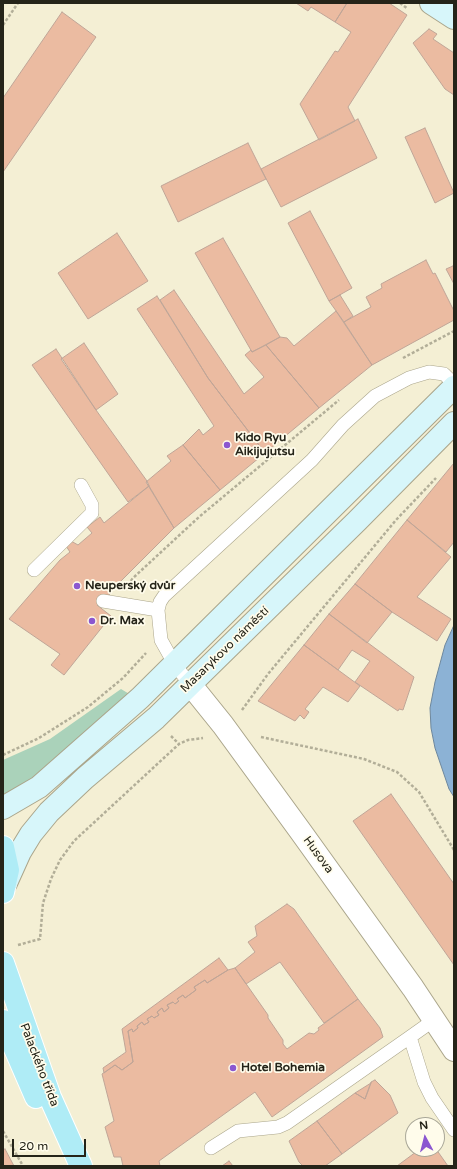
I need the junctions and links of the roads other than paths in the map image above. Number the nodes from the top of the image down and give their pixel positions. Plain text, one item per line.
1 (431, 3) edge
2 (454, 18) edge
3 (454, 385) edge
4 (454, 423) edge
5 (81, 485) dead end
6 (34, 570) dead end
7 (103, 601) dead end
8 (158, 610) junction
9 (175, 665) junction
10 (190, 684) junction
11 (3, 808) edge
12 (3, 847) edge
13 (4, 890) edge
14 (7, 955) edge
15 (434, 1020) junction
16 (3, 1021) edge
17 (410, 1037) junction
18 (454, 1050) edge
19 (454, 1130) edge
20 (211, 1148) dead end
21 (65, 1166) edge
22 (81, 1166) edge

1 - 2 main road
3 - 8 lane
3 - 9 main road, Masarykovo náměstí
4 - 10 main road, Masarykovo náměstí
5 - 6 lane
7 - 8 lane
8 - 9 lane, Husova
9 - 10 lane, Husova
9 - 11 main road, Masarykovo náměstí
10 - 13 main road, Masarykovo náměstí
10 - 15 street, Husova
12 - 13 main road, Masarykovo náměstí
14 - 22 main road, Palackého třída
15 - 17 lane
15 - 18 street, Husova
16 - 21 main road, Palackého třída
17 - 19 lane
17 - 20 lane

